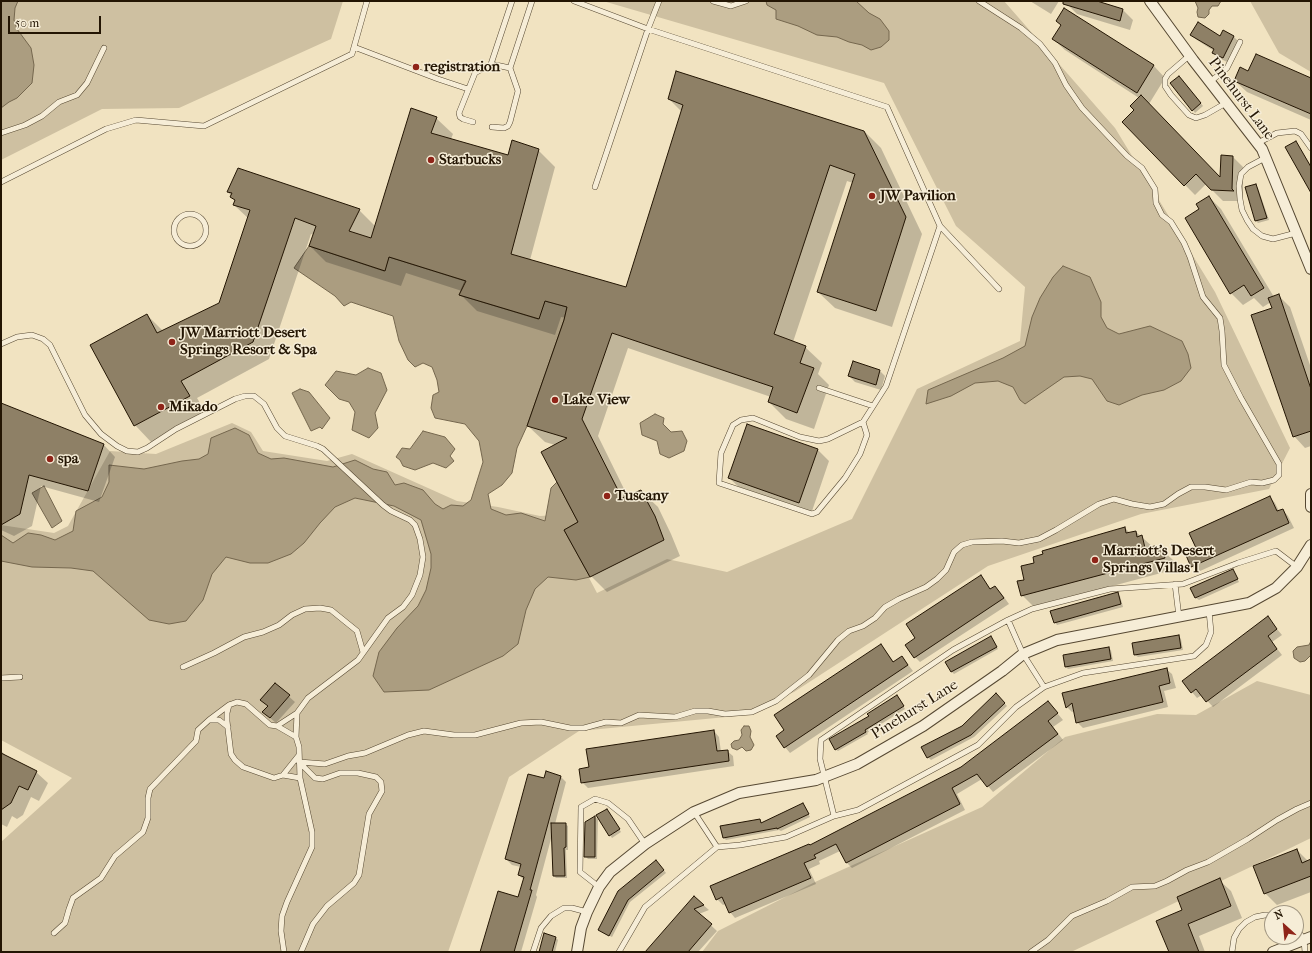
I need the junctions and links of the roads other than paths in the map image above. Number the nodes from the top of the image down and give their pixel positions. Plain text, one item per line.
1 (367, 1) edge
2 (512, 1) edge
3 (532, 1) edge
4 (574, 1) edge
5 (659, 1) edge
6 (713, 1) edge
7 (746, 1) edge
8 (979, 1) edge
9 (1150, 1) edge
10 (648, 29) junction
11 (1240, 42) dead end
12 (354, 47) junction
13 (104, 48) dead end
14 (1190, 55) junction
15 (491, 64) junction
16 (510, 68) junction
17 (1210, 82) junction
18 (468, 89) junction
19 (1226, 103) junction
20 (473, 122) dead end
21 (492, 127) dead end
22 (1, 133) edge
23 (1258, 144) junction
24 (1311, 148) edge
25 (1266, 158) junction
26 (1, 182) edge
27 (595, 187) dead end
28 (204, 222) joint
29 (940, 226) junction
30 (1296, 233) junction
31 (1311, 269) edge
32 (999, 289) dead end
33 (1, 344) edge
34 (819, 388) dead end
35 (873, 406) junction
36 (863, 422) junction
37 (1311, 494) edge
38 (1311, 507) edge
39 (1311, 545) edge
40 (1297, 567) junction
41 (1175, 584) junction
42 (1209, 611) junction
43 (1179, 617) junction
44 (1008, 620) junction
45 (363, 652) junction
46 (1023, 654) junction
47 (183, 667) dead end
48 (20, 676) dead end
49 (1, 678) edge
50 (1044, 687) junction
51 (229, 705) junction
52 (297, 713) junction
53 (209, 720) junction
54 (277, 726) junction
55 (228, 727) junction
56 (296, 737) junction
57 (299, 755) junction
58 (299, 762) junction
59 (283, 775) junction
60 (825, 777) junction
61 (300, 778) junction
62 (1311, 803) edge
63 (694, 812) junction
64 (834, 816) junction
65 (645, 844) junction
66 (717, 847) junction
67 (599, 887) junction
68 (587, 912) junction
69 (1264, 915) edge
70 (54, 933) dead end
71 (1307, 939) edge
72 (284, 952) edge
73 (300, 952) edge
74 (533, 952) edge
75 (577, 952) edge
76 (619, 952) edge
77 (1031, 952) edge
78 (1232, 952) edge
79 (1273, 952) edge
80 (1306, 952) edge

1 - 12 lane
2 - 15 lane
3 - 16 lane
4 - 10 lane
5 - 10 lane
6 - 7 lane
8 - 58 lane
9 - 14 street, Pinehurst Lane
10 - 27 lane
10 - 29 lane
11 - 17 lane
12 - 18 lane
12 - 26 lane
13 - 22 lane
14 - 17 street, Pinehurst Lane
14 - 19 lane
15 - 16 lane
15 - 18 lane
16 - 21 lane
17 - 19 street, Pinehurst Lane
18 - 20 lane
19 - 23 street, Pinehurst Lane
23 - 24 lane
23 - 25 street, Pinehurst Lane
25 - 30 street, Pinehurst Lane
25 - 30 lane
28 - 28 lane
29 - 32 lane
29 - 35 lane
30 - 31 street, Pinehurst Lane
33 - 45 lane
34 - 35 lane
35 - 36 lane
36 - 36 lane
37 - 38 street
39 - 40 street, Pinehurst Lane
40 - 41 lane
40 - 42 street, Pinehurst Lane
41 - 43 lane
41 - 44 lane
42 - 43 street, Pinehurst Lane
42 - 50 lane
43 - 46 street, Pinehurst Lane
44 - 46 lane
44 - 60 lane
45 - 47 lane
45 - 52 lane
46 - 50 lane
46 - 60 street, Pinehurst Lane
48 - 49 lane
50 - 64 lane
51 - 53 lane
51 - 54 lane
51 - 55 lane
52 - 54 lane
52 - 56 lane
53 - 55 lane
53 - 70 lane
54 - 56 lane
55 - 59 lane
56 - 57 lane
57 - 58 lane
57 - 59 lane
58 - 61 lane
58 - 73 lane
59 - 61 lane
60 - 63 street, Pinehurst Lane
60 - 64 lane
61 - 72 lane
62 - 77 lane
63 - 65 street, Pinehurst Lane
63 - 66 lane
64 - 66 lane
65 - 67 street, Pinehurst Lane
65 - 67 lane
66 - 76 lane
67 - 68 street, Pinehurst Lane
68 - 74 lane
68 - 75 street, Pinehurst Lane
69 - 78 lane
71 - 79 street
71 - 80 lane

